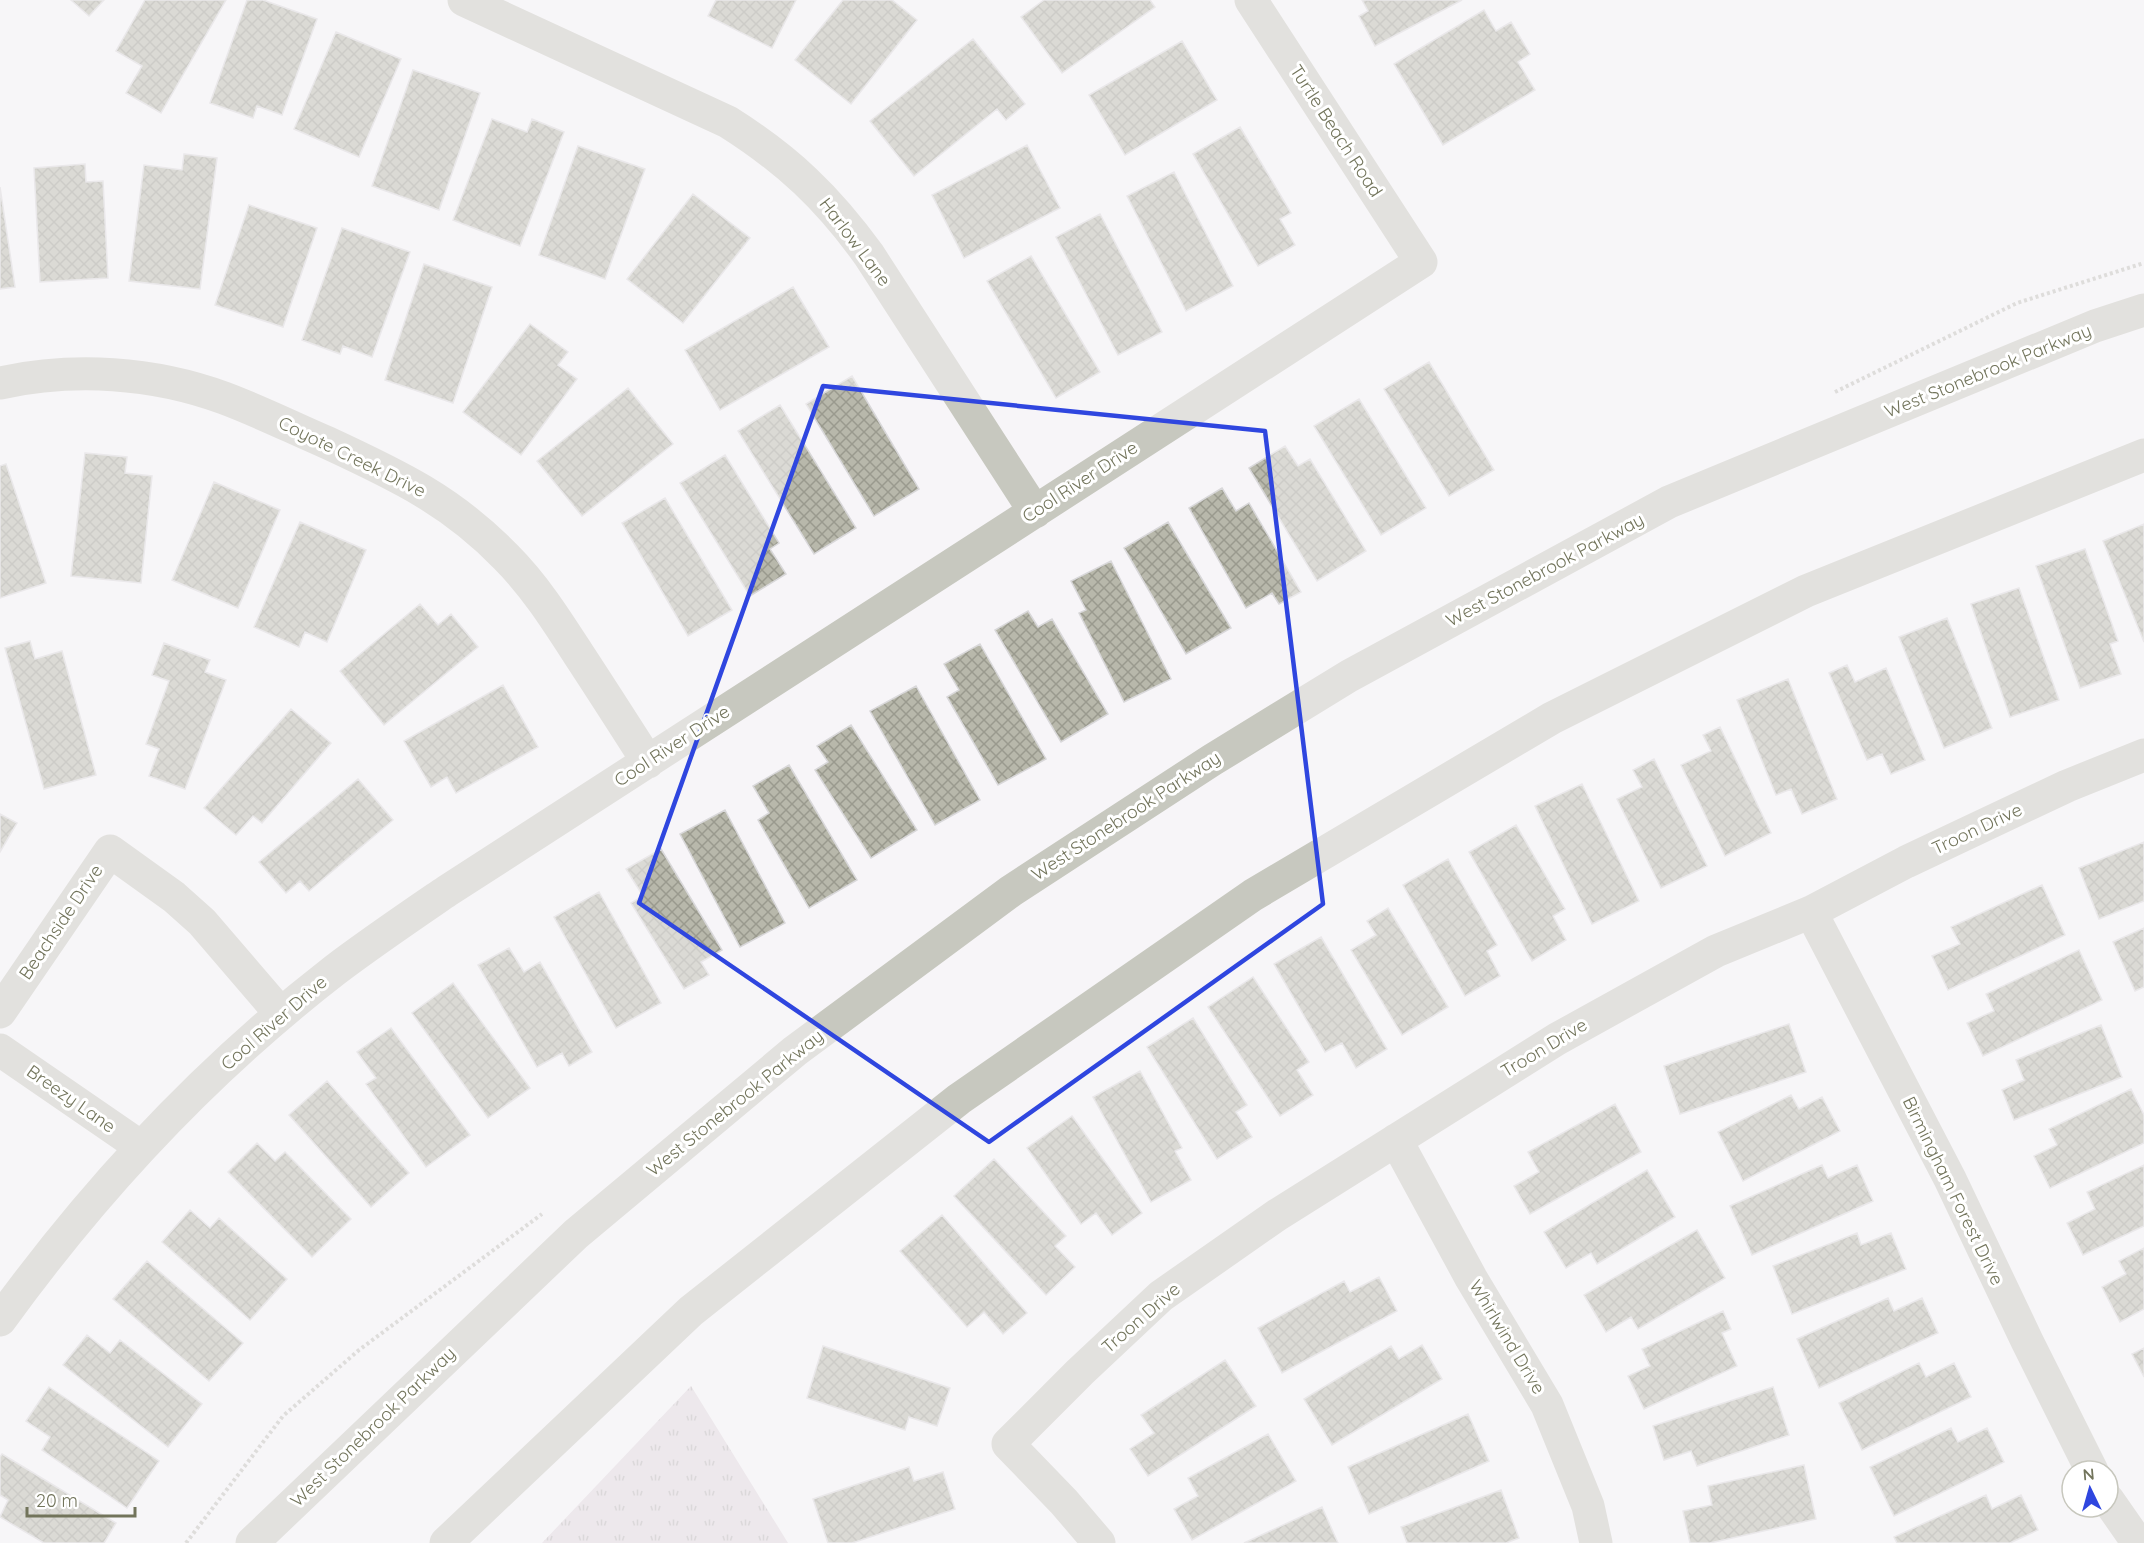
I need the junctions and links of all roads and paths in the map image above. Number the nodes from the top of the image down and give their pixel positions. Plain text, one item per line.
1 (464, 0) edge
2 (1251, 0) edge
3 (1421, 262) joint
4 (2144, 310) edge
5 (0, 383) edge
6 (2144, 455) edge
7 (1035, 512) junction
8 (2144, 755) edge
9 (648, 762) junction
10 (1811, 912) junction
11 (0, 1012) edge
12 (281, 1014) junction
13 (0, 1050) edge
14 (1396, 1140) junction
15 (141, 1147) junction
16 (0, 1320) edge
17 (2086, 1459) edge
18 (2120, 1517) edge
19 (252, 1543) edge
20 (446, 1543) edge
21 (1099, 1543) edge
22 (1596, 1543) edge
23 (2138, 1543) edge

1 - 7 street, Harlow Lane
2 - 3 street, Turtle Beach Road
3 - 7 street, Cool River Drive
4 - 19 street, West Stonebrook Parkway
5 - 9 street, Coyote Creek Drive
6 - 20 street
7 - 9 street, Cool River Drive
8 - 10 street, Troon Drive
9 - 12 street, Cool River Drive
10 - 14 street, Troon Drive
10 - 17 street, Birmingham Forest Drive
11 - 12 street, Beachside Drive
12 - 15 street, Cool River Drive
13 - 15 street, Breezy Lane
14 - 21 street, Troon Drive
14 - 22 street, Whirlwind Drive
15 - 16 street, Cool River Drive
18 - 23 street

